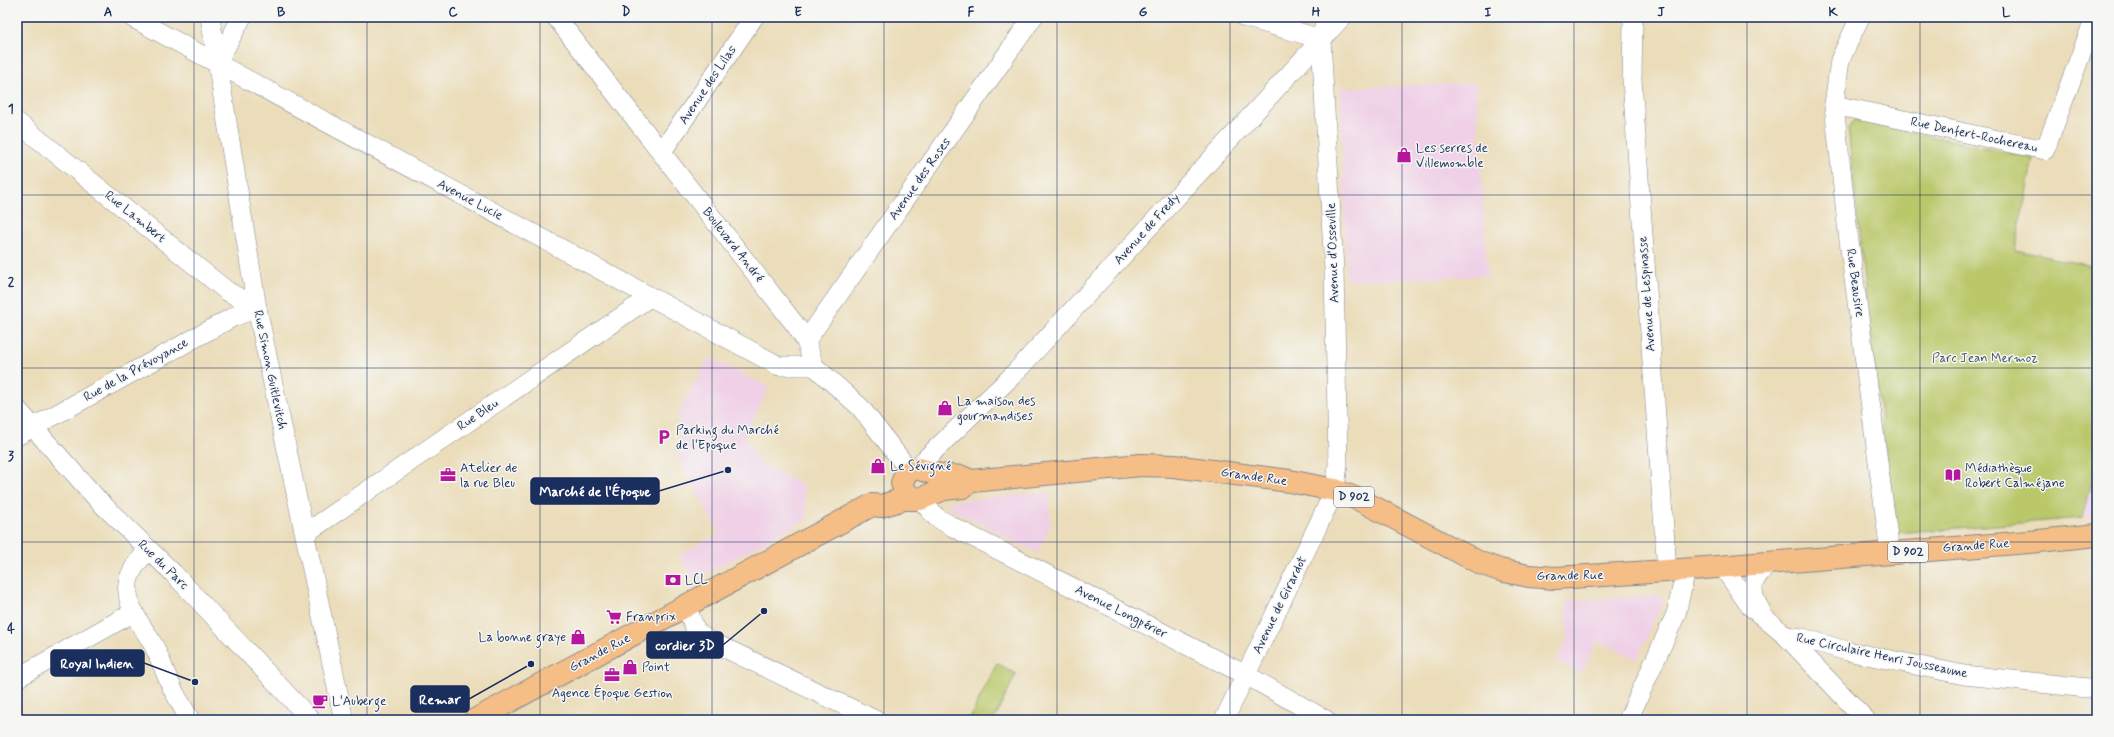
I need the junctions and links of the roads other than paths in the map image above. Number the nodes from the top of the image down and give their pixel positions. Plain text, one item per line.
1 (130, 17) edge
2 (210, 17) edge
3 (242, 17) edge
4 (556, 17) edge
5 (754, 17) edge
6 (1033, 17) edge
7 (1244, 17) edge
8 (1327, 17) edge
9 (1342, 17) edge
10 (1633, 17) edge
11 (1860, 17) edge
12 (2095, 17) edge
13 (1321, 39) junction
14 (217, 63) junction
15 (1834, 105) junction
16 (17, 122) edge
17 (661, 153) junction
18 (650, 297) junction
19 (257, 308) junction
20 (806, 342) junction
21 (814, 366) junction
22 (17, 409) edge
23 (34, 427) junction
24 (17, 436) edge
25 (917, 472) junction
26 (970, 481) junction
27 (1336, 490) junction
28 (921, 498) junction
29 (872, 504) junction
30 (306, 534) junction
31 (2096, 536) edge
32 (148, 551) junction
33 (1890, 553) junction
34 (1771, 562) junction
35 (1722, 567) junction
36 (1677, 570) junction
37 (686, 606) junction
38 (134, 612) junction
39 (1767, 621) junction
40 (1786, 636) junction
41 (1246, 675) junction
42 (17, 678) edge
43 (2097, 689) edge
44 (190, 720) edge
45 (311, 720) edge
46 (341, 720) edge
47 (475, 720) edge
48 (875, 720) edge
49 (1224, 720) edge
50 (1326, 720) edge
51 (1628, 720) edge
52 (1866, 720) edge

1 - 14 street, Avenue Lucie
2 - 14 street, Rue Simon Guitlevitch
3 - 14 street
4 - 17 street, Boulevard André
5 - 17 street, Avenue des Lilas
6 - 20 street, Avenue des Roses
7 - 13 street
8 - 13 street, Avenue d'Osseville
9 - 13 street, Avenue de Fredy
10 - 36 street, Avenue de Lespinasse
11 - 15 street, Rue Beausire
12 - 15 street, Rue Denfert-Rochereau
13 - 25 street, Avenue de Fredy
13 - 27 street, Avenue d'Osseville
14 - 18 street, Avenue Lucie
14 - 19 street, Rue Simon Guitlevitch
15 - 33 street, Rue Beausire
16 - 19 street, Rue Lambert
17 - 20 street, Boulevard André
18 - 21 street, Avenue Lucie
18 - 30 street, Rue Bleu
19 - 23 street, Rue de la Prévoyance
19 - 30 street, Rue Simon Guitlevitch
20 - 21 street, Boulevard André
21 - 25 street, Boulevard André
22 - 23 street, Rue du Parc
23 - 24 street, Rue de la Prévoyance
23 - 32 street, Rue du Parc
25 - 26 main road, Grande Rue
25 - 28 main road
25 - 28 main road
25 - 29 main road, Grande Rue
26 - 27 main road, Grande Rue / D 902
26 - 28 main road, Grande Rue
27 - 36 main road, Grande Rue / D 902
27 - 41 street, Avenue de Girardot
28 - 29 main road, Grande Rue
28 - 41 street, Avenue Longpérier
29 - 37 main road, Grande Rue
30 - 46 street, Rue Simon Guitlevitch
31 - 33 main road, Grande Rue / D 902
32 - 38 street
32 - 45 street, Rue du Parc
33 - 34 main road, Grande Rue / D 902
34 - 35 main road, Grande Rue / D 902
34 - 39 street
35 - 36 main road, Grande Rue / D 902
35 - 39 street
36 - 51 street, Avenue de Lespinasse
37 - 47 main road, Grande Rue
37 - 48 street
38 - 42 street
38 - 44 street
39 - 40 street
40 - 43 street, Rue Circulaire Henri Jousseaume
40 - 52 street
41 - 49 street, Avenue de Girardot
41 - 50 street, Avenue Longpérier

